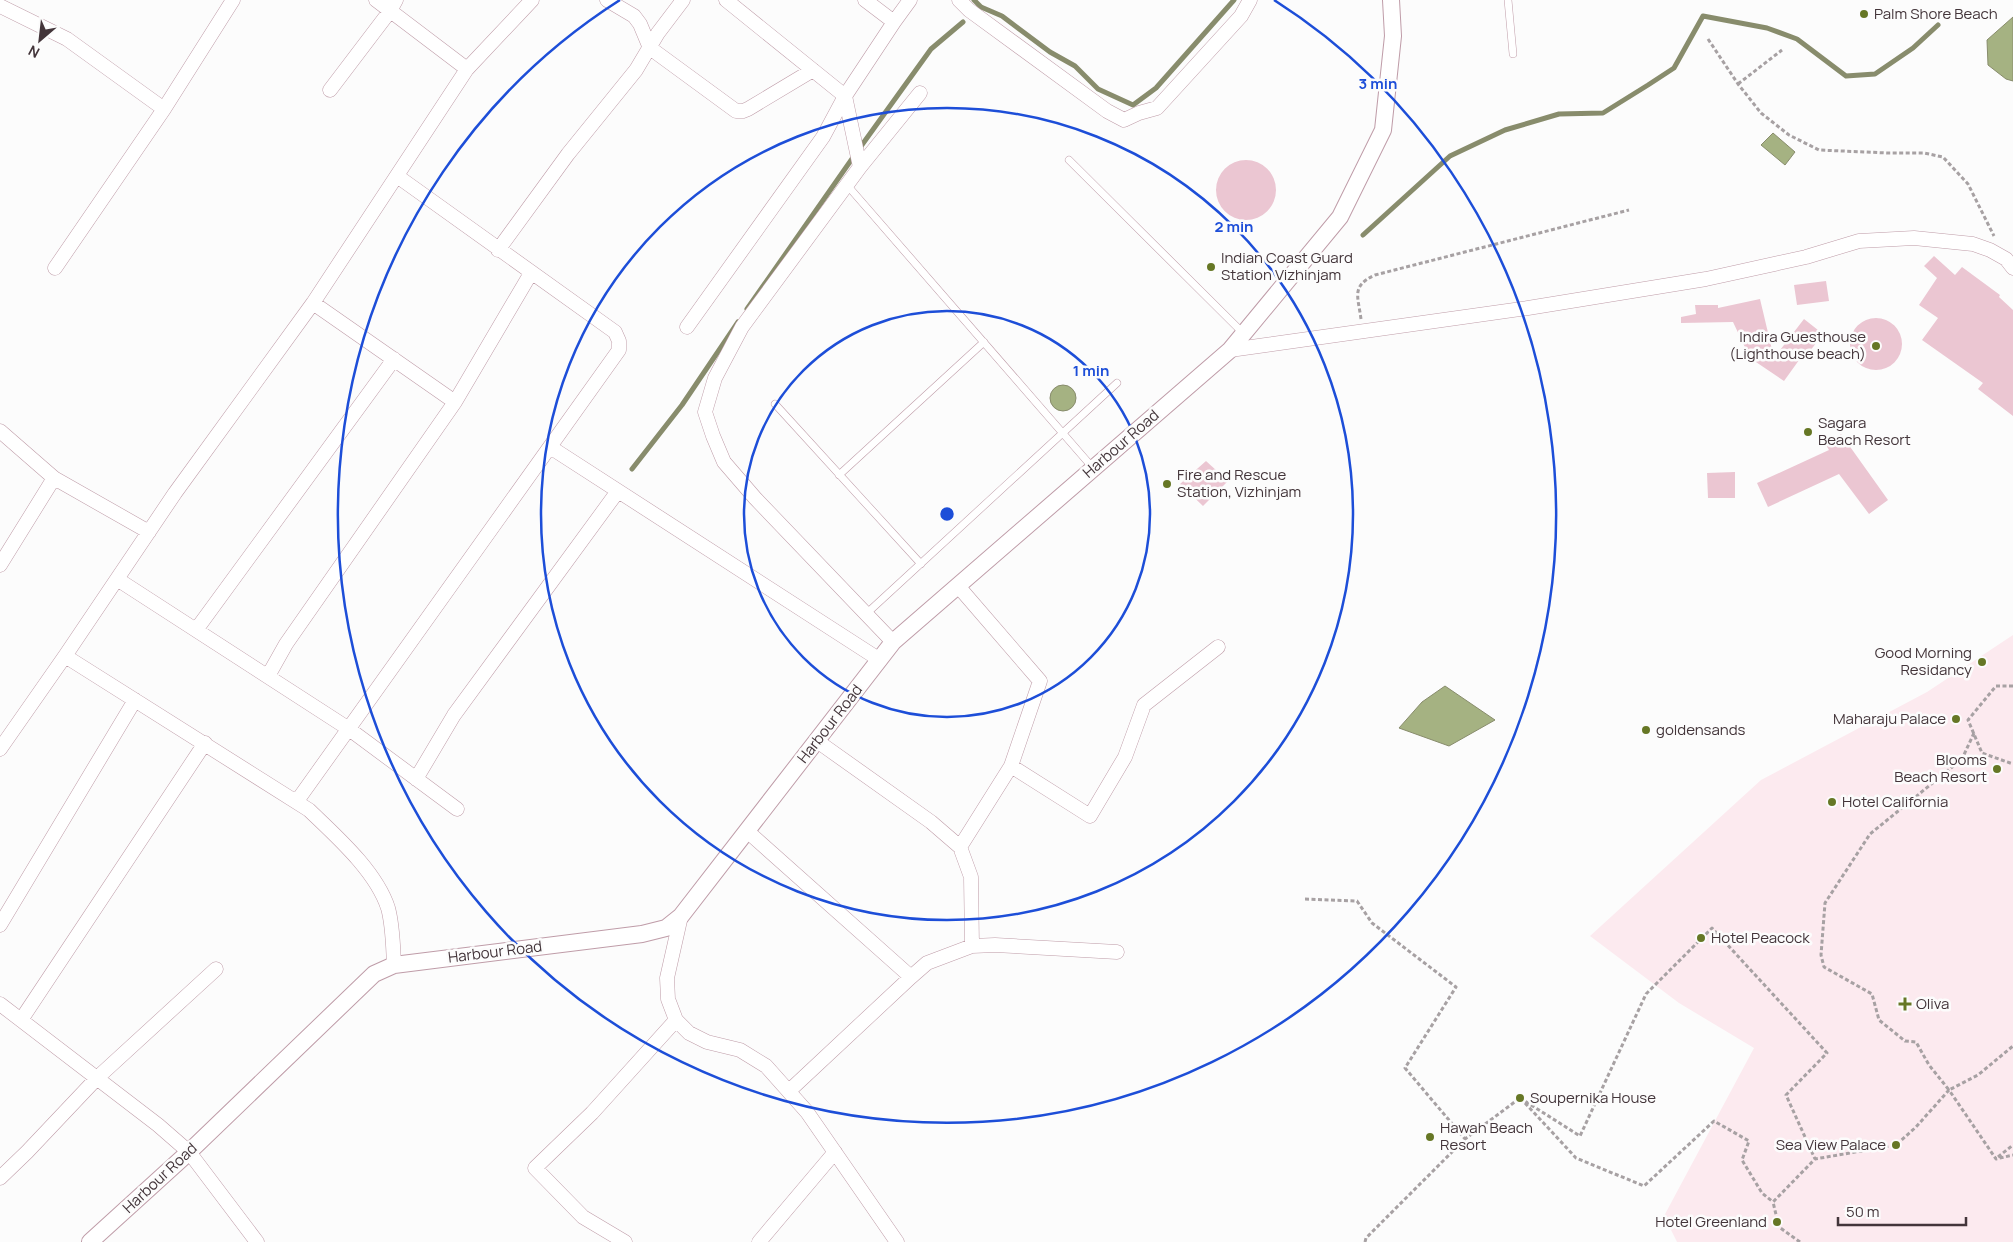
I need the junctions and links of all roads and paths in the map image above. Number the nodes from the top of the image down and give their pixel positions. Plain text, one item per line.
1 (232, 0) edge
2 (376, 0) edge
3 (532, 0) edge
4 (607, 0) edge
5 (683, 0) edge
6 (726, 0) edge
7 (866, 0) edge
8 (910, 0) edge
9 (959, 0) edge
10 (1250, 0) edge
11 (1391, 0) edge
12 (1508, 0) edge
13 (393, 5) edge
14 (0, 6) edge
15 (894, 22) junction
16 (1708, 39) dead end
17 (650, 48) junction
18 (1782, 50) dead end
19 (1513, 54) dead end
20 (467, 69) junction
21 (813, 70) junction
22 (1738, 84) junction
23 (330, 90) dead end
24 (920, 93) dead end
25 (845, 96) junction
26 (164, 109) junction
27 (1069, 160) dead end
28 (860, 167) junction
29 (396, 176) junction
30 (847, 185) junction
31 (1629, 210) dead end
32 (498, 250) junction
33 (2010, 264) edge
34 (55, 268) dead end
35 (531, 273) junction
36 (313, 303) junction
37 (687, 326) dead end
38 (1363, 332) junction
39 (1244, 333) junction
40 (984, 342) junction
41 (1230, 350) junction
42 (394, 360) junction
43 (1117, 383) dead end
44 (455, 402) junction
45 (775, 404) dead end
46 (0, 431) edge
47 (1063, 434) junction
48 (550, 447) junction
49 (1093, 468) junction
50 (839, 475) junction
51 (54, 478) junction
52 (618, 491) junction
53 (149, 532) junction
54 (920, 564) junction
55 (0, 565) edge
56 (117, 579) junction
57 (958, 586) junction
58 (866, 614) junction
59 (196, 630) junction
60 (893, 642) junction
61 (1218, 647) dead end
62 (66, 656) junction
63 (880, 660) junction
64 (268, 676) junction
65 (2013, 686) edge
66 (135, 700) junction
67 (349, 729) junction
68 (1974, 733) junction
69 (817, 741) junction
70 (205, 744) junction
71 (0, 749) edge
72 (2013, 764) edge
73 (1011, 766) junction
74 (416, 779) junction
75 (298, 801) junction
76 (457, 810) dead end
77 (747, 831) junction
78 (960, 847) junction
79 (1305, 899) dead end
80 (681, 916) junction
81 (0, 925) edge
82 (972, 946) junction
83 (1118, 952) dead end
84 (394, 965) junction
85 (216, 969) dead end
86 (911, 977) junction
87 (0, 1004) edge
88 (21, 1020) junction
89 (676, 1020) junction
90 (2013, 1046) edge
91 (97, 1078) junction
92 (1949, 1090) junction
93 (789, 1091) junction
94 (1520, 1098) junction
95 (1465, 1139) junction
96 (2013, 1145) edge
97 (189, 1152) junction
98 (835, 1152) junction
99 (2013, 1155) edge
100 (1996, 1159) junction
101 (1815, 1160) junction
102 (0, 1178) edge
103 (1773, 1202) junction
104 (90, 1242) edge
105 (257, 1242) edge
106 (625, 1242) edge
107 (759, 1242) edge
108 (897, 1242) edge
109 (1365, 1242) edge
110 (1800, 1242) edge

1 - 26 street
2 - 13 street
3 - 20 street
4 - 17 street
5 - 17 street
6 - 21 street
7 - 15 street
8 - 15 street
9 - 10 street
11 - 39 street, Harbour Road
12 - 19 lane
13 - 20 street
13 - 23 street
14 - 26 street
15 - 25 street
16 - 22 path
17 - 21 street
17 - 32 street
18 - 22 path
20 - 29 street
21 - 25 street
22 - 33 path
24 - 28 street
25 - 28 street
25 - 37 street
26 - 34 street
27 - 39 lane
28 - 30 street
29 - 32 street
29 - 36 street
30 - 40 lane
30 - 58 street
31 - 38 path
32 - 35 street
33 - 38 street
35 - 44 street
35 - 48 street
36 - 42 street
36 - 53 street
38 - 41 street
39 - 41 street, Harbour Road
40 - 47 lane
40 - 50 lane
41 - 49 street, Harbour Road
42 - 44 street
42 - 59 street
43 - 47 lane
44 - 64 street
45 - 50 lane
46 - 51 street
47 - 49 lane
47 - 54 lane
48 - 52 street
48 - 67 street
49 - 57 street, Harbour Road
50 - 54 lane
51 - 53 street
51 - 55 street
52 - 63 street
52 - 74 street
53 - 56 street
54 - 58 lane
56 - 59 street
56 - 62 street
57 - 60 street, Harbour Road
57 - 73 street
58 - 60 street
59 - 64 street
60 - 63 street, Harbour Road
61 - 73 street
62 - 66 street
62 - 71 street
63 - 69 street, Harbour Road
64 - 67 street
65 - 68 path
66 - 70 street
66 - 81 street
67 - 74 street
67 - 75 street
68 - 72 path
68 - 92 path
69 - 77 street, Harbour Road
69 - 78 street
70 - 75 street
70 - 88 street
73 - 78 street
74 - 76 street
75 - 84 street
77 - 80 street, Harbour Road
77 - 86 street
78 - 82 street
79 - 95 path
80 - 84 street, Harbour Road
80 - 89 street
82 - 83 street
82 - 86 street
84 - 97 street, Harbour Road
85 - 91 street
86 - 93 street
87 - 88 street
88 - 91 street
89 - 93 street
89 - 106 street
90 - 92 path
91 - 97 street
91 - 102 street
92 - 100 path
92 - 101 path
93 - 98 street
94 - 95 path
94 - 101 path
94 - 103 path
95 - 109 path
96 - 100 path
97 - 104 street, Harbour Road
97 - 105 street
98 - 107 street
98 - 108 street
99 - 100 path
101 - 103 path
103 - 110 path

